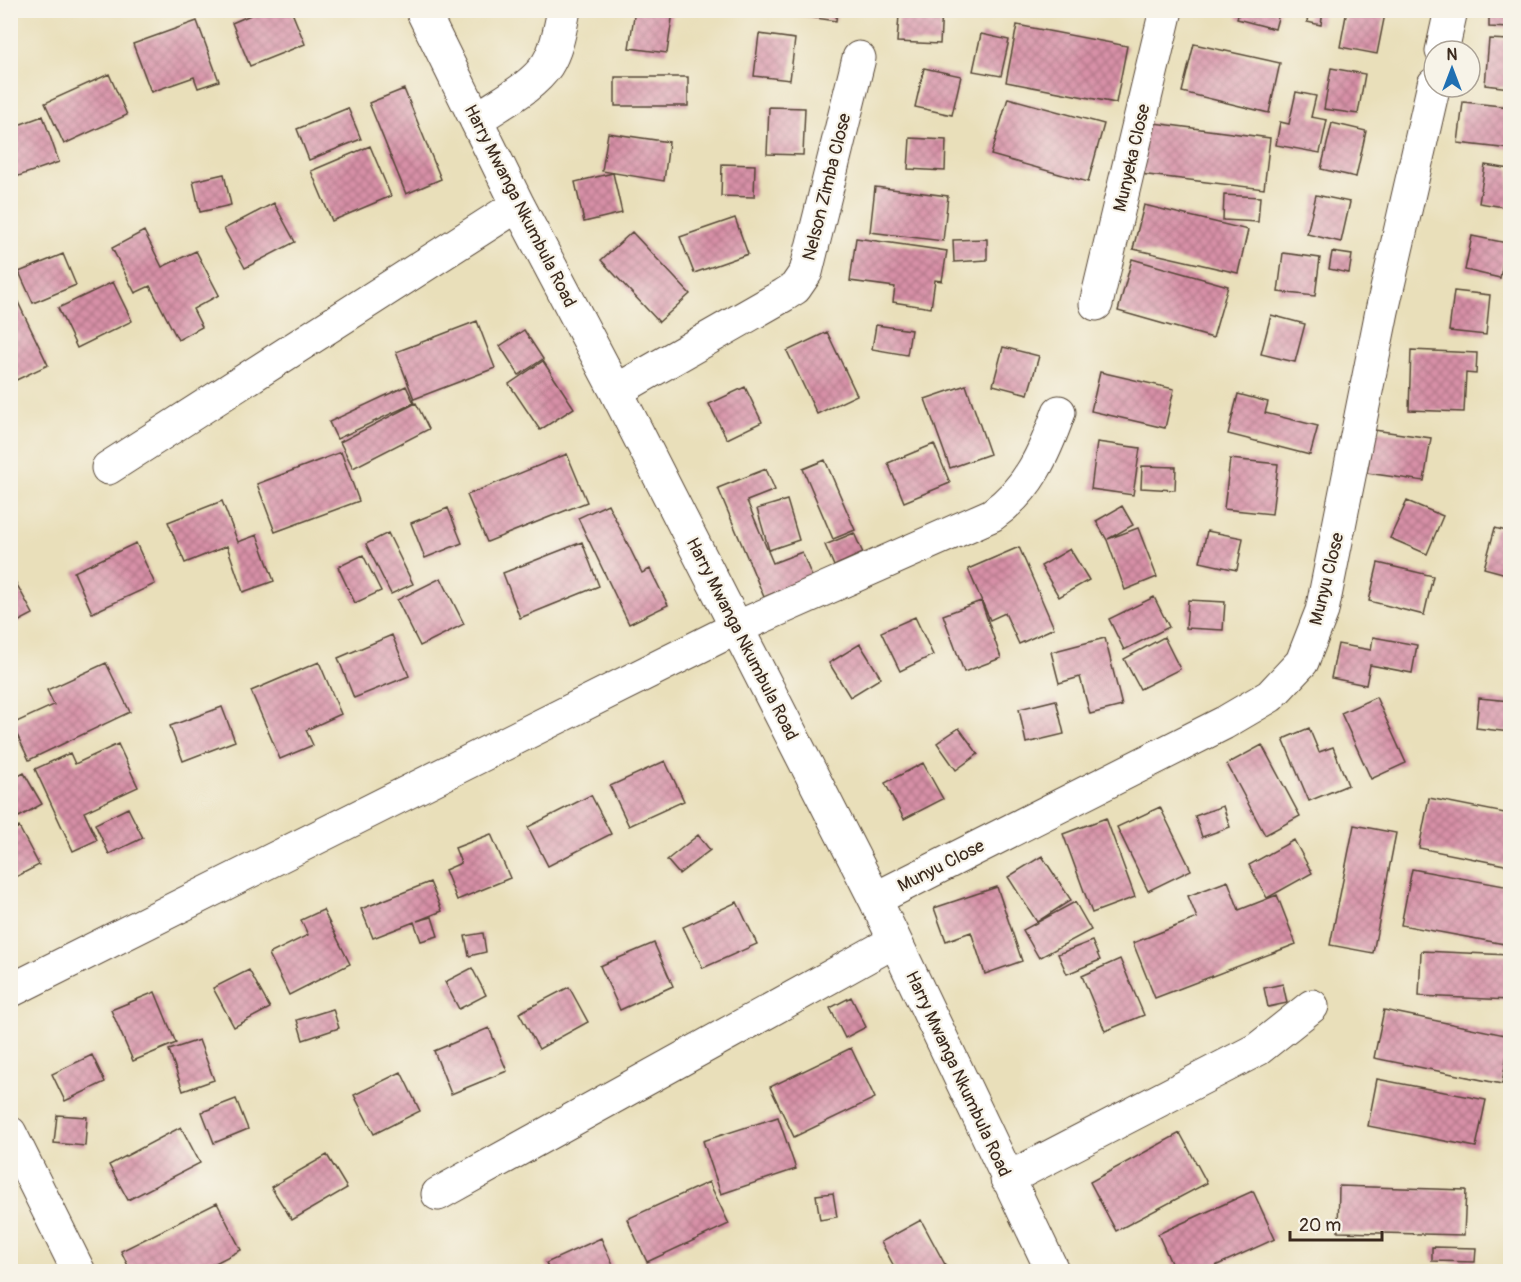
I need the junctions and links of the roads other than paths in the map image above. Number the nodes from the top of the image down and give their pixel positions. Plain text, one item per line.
1 (422, 10) edge
2 (564, 10) edge
3 (1166, 10) edge
4 (1451, 10) edge
5 (1445, 39) edge
6 (859, 58) dead end
7 (1431, 99) edge
8 (476, 120) junction
9 (518, 205) junction
10 (1096, 304) dead end
11 (616, 391) junction
12 (1059, 412) dead end
13 (108, 468) dead end
14 (736, 628) junction
15 (875, 899) junction
16 (895, 941) junction
17 (10, 991) edge
18 (1312, 1006) dead end
19 (10, 1133) edge
20 (1007, 1179) junction
21 (438, 1194) dead end
22 (79, 1272) edge
23 (1053, 1272) edge

1 - 8 street, Harry Mwanga Nkumbula Road
2 - 8 street
3 - 10 street, Munyeka Close
4 - 5 street
6 - 11 street, Nelson Zimba Close
7 - 15 street, Munyu Close
8 - 9 street, Harry Mwanga Nkumbula Road
9 - 11 street, Harry Mwanga Nkumbula Road
9 - 13 street
11 - 14 street, Harry Mwanga Nkumbula Road
12 - 14 street
14 - 15 street, Harry Mwanga Nkumbula Road
14 - 17 street
15 - 16 street, Harry Mwanga Nkumbula Road
16 - 20 street, Harry Mwanga Nkumbula Road
16 - 21 street
18 - 20 street
19 - 22 street
20 - 23 street, Harry Mwanga Nkumbula Road

